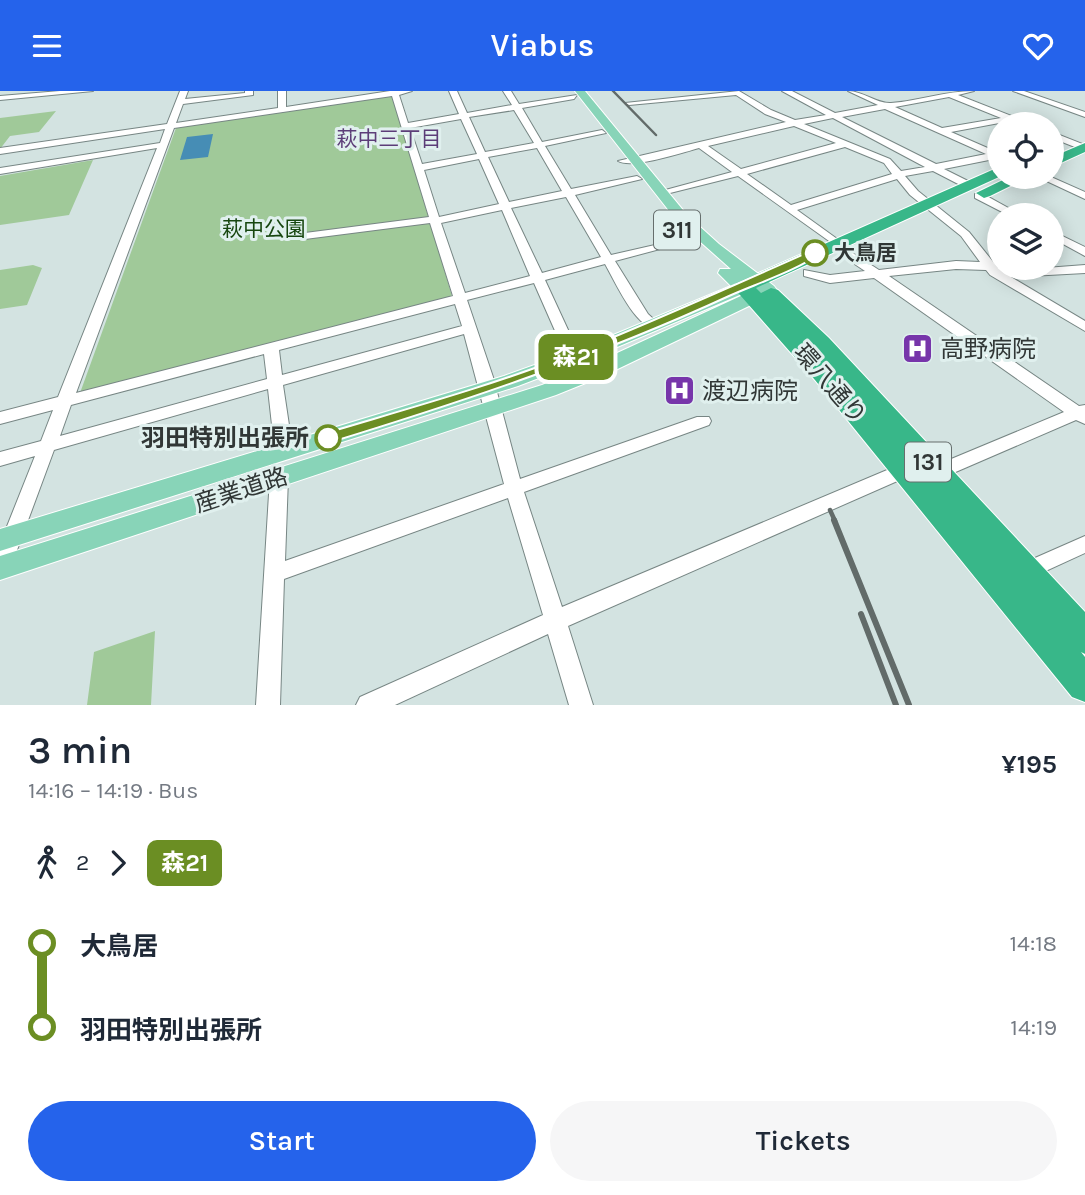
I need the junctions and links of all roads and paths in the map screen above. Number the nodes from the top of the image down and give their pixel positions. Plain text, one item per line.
1 (89, 91) edge
2 (248, 91) edge
3 (282, 91) edge
4 (408, 91) edge
5 (453, 91) edge
6 (507, 91) edge
7 (786, 91) edge
8 (852, 91) edge
9 (939, 91) edge
10 (970, 91) edge
11 (1017, 91) edge
12 (394, 92) edge
13 (735, 92) edge
14 (575, 93) edge
15 (949, 95) junction
16 (182, 97) edge
17 (0, 98) edge
18 (629, 103) dead end
19 (886, 106) junction
20 (517, 107) junction
21 (282, 110) junction
22 (992, 112) edge
23 (834, 115) junction
24 (1085, 115) edge
25 (465, 117) junction
26 (794, 123) junction
27 (987, 123) edge
28 (170, 126) junction
29 (405, 126) junction
30 (942, 131) junction
31 (602, 133) junction
32 (1085, 133) edge
33 (1064, 140) edge
34 (1067, 141) junction
35 (1064, 142) edge
36 (848, 143) junction
37 (162, 145) junction
38 (539, 145) junction
39 (702, 146) junction
40 (31, 147) junction
41 (1085, 148) edge
42 (0, 151) edge
43 (484, 155) junction
44 (987, 155) edge
45 (1064, 158) edge
46 (630, 160) junction
47 (987, 162) edge
48 (936, 167) junction
49 (417, 168) junction
50 (14, 169) junction
51 (0, 171) edge
52 (739, 173) junction
53 (987, 174) edge
54 (898, 175) junction
55 (637, 179) junction
56 (987, 186) edge
57 (1064, 186) edge
58 (973, 190) junction
59 (567, 193) junction
60 (662, 194) junction
61 (1085, 196) edge
62 (995, 203) edge
63 (505, 206) junction
64 (935, 208) junction
65 (789, 209) junction
66 (431, 221) junction
67 (306, 236) dead end
68 (686, 239) junction
69 (1064, 241) edge
70 (842, 248) junction
71 (1085, 252) edge
72 (608, 260) junction
73 (987, 264) edge
74 (987, 269) edge
75 (1085, 269) edge
76 (1064, 271) edge
77 (808, 273) junction
78 (879, 275) junction
79 (539, 279) junction
80 (1009, 280) edge
81 (755, 289) junction
82 (459, 300) junction
83 (653, 325) junction
84 (1085, 327) edge
85 (469, 328) junction
86 (271, 348) junction
87 (574, 358) junction
88 (275, 382) junction
89 (490, 398) junction
90 (63, 402) junction
91 (1083, 414) edge
92 (0, 418) edge
93 (703, 421) dead end
94 (48, 446) junction
95 (284, 452) junction
96 (0, 459) edge
97 (905, 470) junction
98 (938, 472) junction
99 (279, 478) junction
100 (514, 488) junction
101 (6, 538) edge
102 (1085, 544) edge
103 (0, 568) edge
104 (1026, 571) junction
105 (274, 574) junction
106 (557, 621) junction
107 (1085, 637) edge
108 (1085, 684) edge
109 (268, 705) edge
110 (368, 705) edge
111 (581, 705) edge

1 - 17 street
2 - 16 street
3 - 21 street
4 - 12 street
5 - 25 street
6 - 20 street
7 - 23 street
8 - 19 street
9 - 15 street
10 - 15 street
11 - 24 street
12 - 21 street
12 - 29 street
13 - 18 street
13 - 26 street
14 - 20 street
14 - 31 main road, 環八通り / 311
14 - 46 main road, 環八通り / 311
15 - 19 street
15 - 22 street
16 - 28 street
19 - 23 street
19 - 30 street
20 - 25 street
20 - 38 street
21 - 28 street
23 - 26 street
23 - 48 street
25 - 29 street
25 - 43 street
26 - 36 street
26 - 39 street
27 - 30 street
28 - 37 street
28 - 40 street
29 - 49 street
30 - 44 street
31 - 38 street
31 - 46 main road, 環八通り / 311
32 - 34 highway
33 - 34 street
34 - 35 highway
34 - 41 street
36 - 52 street
36 - 54 street
37 - 50 street
37 - 90 street
38 - 43 street
38 - 59 street
39 - 46 street
39 - 52 street
40 - 42 street
40 - 50 street
41 - 45 highway
43 - 49 street
43 - 63 street
46 - 55 main road, 環八通り / 311
46 - 60 main road, 環八通り / 311
47 - 48 street
48 - 54 street
48 - 58 street
49 - 66 street
50 - 51 street
52 - 60 street
52 - 65 street
53 - 58 highway, 産業道路
54 - 64 street
54 - 65 street
55 - 59 street
55 - 68 main road, 環八通り / 311
56 - 58 highway, 産業道路
57 - 61 street
58 - 62 street
58 - 64 highway, 産業道路
59 - 63 street
59 - 72 street
60 - 81 main road, 環八通り / 311
63 - 66 street
63 - 79 street
64 - 70 highway, 産業道路
64 - 73 street
65 - 70 street
66 - 67 street
66 - 82 street
68 - 72 street
68 - 81 main road, 環八通り / 311
69 - 71 street
70 - 77 highway, 産業道路
70 - 78 street
70 - 81 highway, 産業道路
72 - 79 street
72 - 83 street
74 - 78 street
75 - 76 street
77 - 78 street
77 - 81 highway, 産業道路
78 - 91 street
79 - 82 street
79 - 87 street
80 - 84 street
81 - 83 main road, 産業道路
81 - 89 main road, 産業道路
81 - 97 highway, 環八通り / 131
81 - 98 highway, 環八通り / 131
82 - 85 street
82 - 86 street
83 - 87 main road, 産業道路
85 - 88 street
85 - 89 street
86 - 88 street
86 - 90 street
87 - 89 main road, 産業道路
88 - 94 street
88 - 95 street
89 - 95 main road, 産業道路
89 - 99 main road, 産業道路
89 - 100 street
90 - 92 street
90 - 94 street
91 - 98 street
93 - 100 street
94 - 96 street
94 - 101 street
95 - 101 main road, 産業道路
97 - 106 street
97 - 108 highway, 環八通り / 131
98 - 104 highway, 環八通り / 131
99 - 103 main road, 産業道路
99 - 105 street
100 - 105 street
100 - 106 street
101 - 103 street
102 - 104 street
104 - 107 highway, 環八通り / 131
105 - 109 street
106 - 110 street
106 - 111 street

